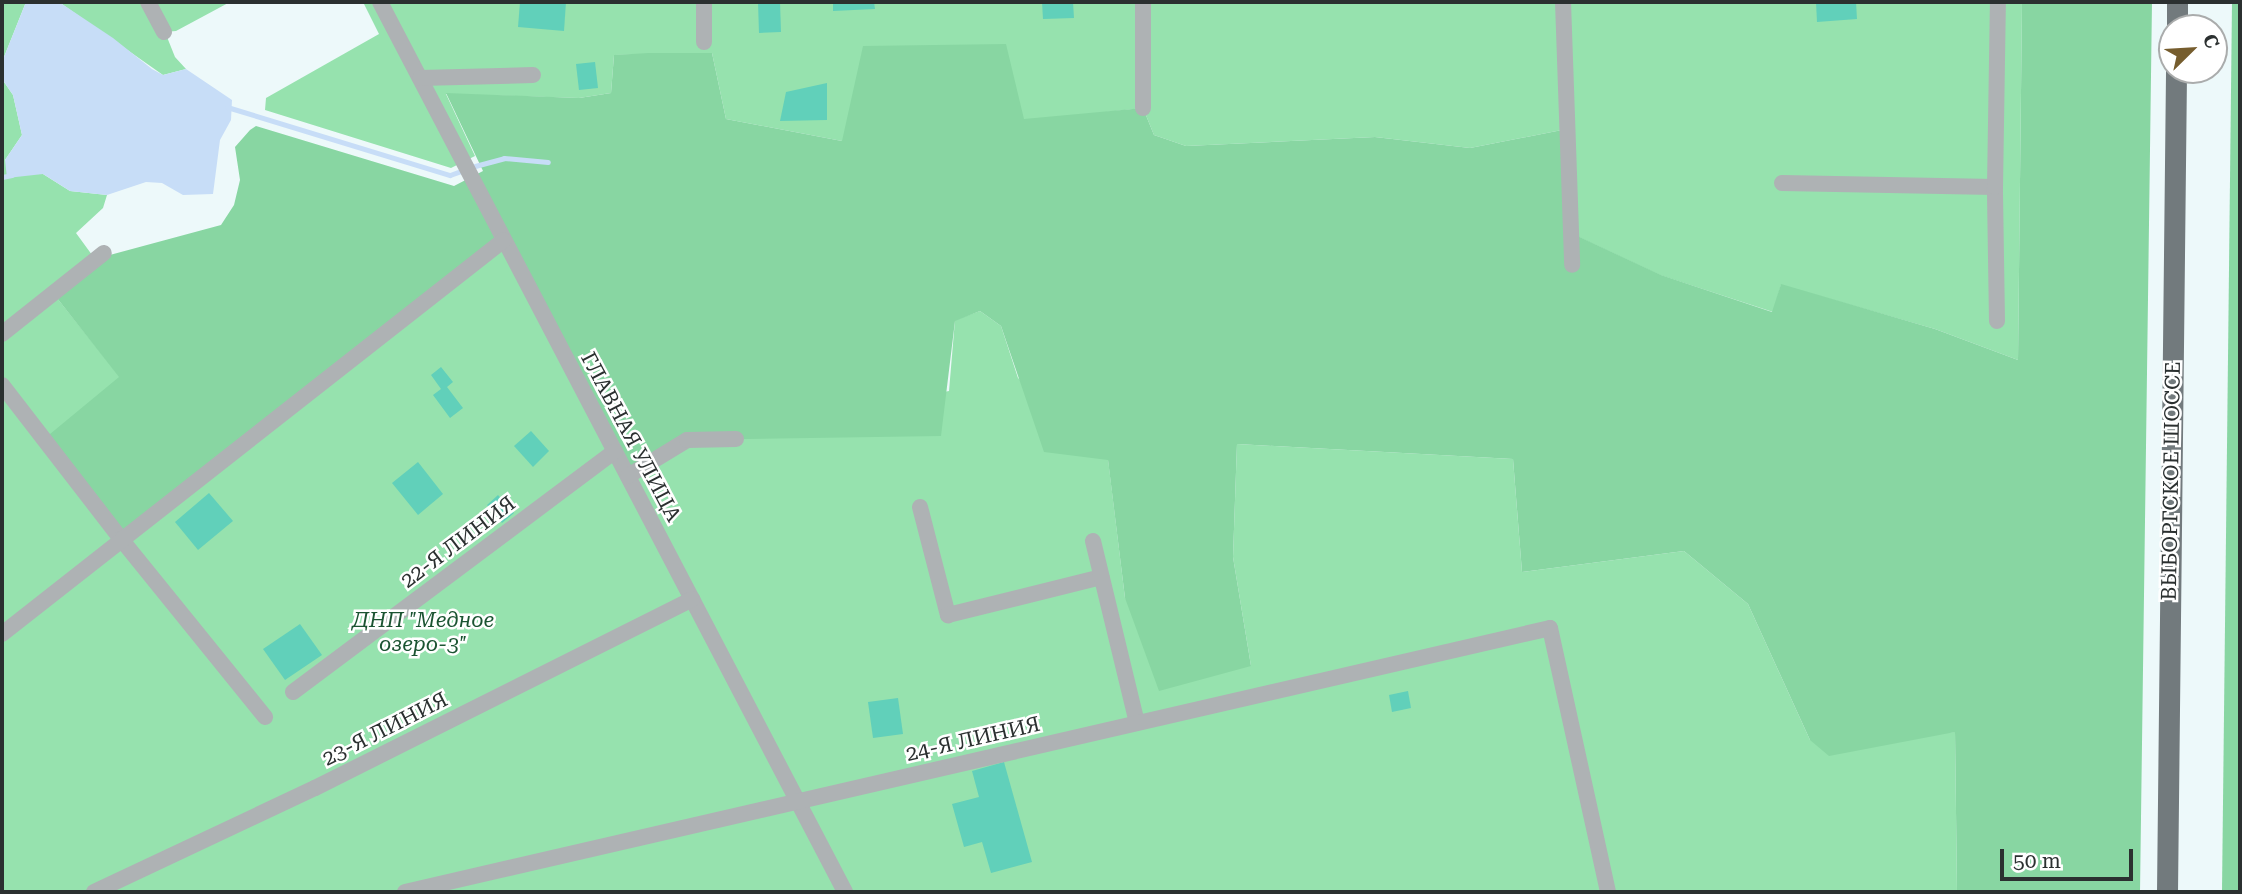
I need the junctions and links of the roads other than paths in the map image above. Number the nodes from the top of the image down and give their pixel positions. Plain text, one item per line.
1 (148, 2) edge
2 (380, 2) edge
3 (704, 2) edge
4 (1143, 2) edge
5 (1563, 2) edge
6 (1997, 2) edge
7 (164, 32) dead end
8 (704, 42) dead end
9 (533, 75) dead end
10 (420, 78) junction
11 (2176, 84) edge
12 (1143, 108) dead end
13 (1782, 183) dead end
14 (1994, 187) junction
15 (504, 240) junction
16 (104, 253) dead end
17 (1572, 265) dead end
18 (1997, 321) dead end
19 (2, 334) edge
20 (2, 385) edge
21 (736, 439) dead end
22 (615, 451) junction
23 (628, 476) junction
24 (920, 507) dead end
25 (121, 539) junction
26 (1093, 541) dead end
27 (1101, 577) junction
28 (692, 599) junction
29 (2, 634) edge
30 (293, 692) dead end
31 (265, 717) dead end
32 (1137, 723) junction
33 (797, 801) junction
34 (94, 892) edge
35 (405, 892) edge
36 (845, 892) edge
37 (1608, 892) edge
38 (2167, 892) edge

1 - 7 street
2 - 10 street, ГЛАВНАЯ УЛИЦА
3 - 8 street
4 - 12 street
5 - 17 street
6 - 14 street
9 - 10 street
10 - 15 street, ГЛАВНАЯ УЛИЦА
11 - 38 main road, ВЫБОРГСКОЕ ШОССЕ
13 - 14 street
14 - 18 street
15 - 22 street, ГЛАВНАЯ УЛИЦА
15 - 25 street
16 - 19 street
20 - 25 street
21 - 23 street
22 - 23 street, ГЛАВНАЯ УЛИЦА
22 - 30 street, 22-Я ЛИНИЯ
23 - 28 street, ГЛАВНАЯ УЛИЦА
24 - 27 street
25 - 29 street
25 - 31 street
26 - 27 street
27 - 32 street
28 - 33 street, ГЛАВНАЯ УЛИЦА
28 - 34 street, 23-Я ЛИНИЯ
32 - 33 street, 24-Я ЛИНИЯ
32 - 37 street, 24-Я ЛИНИЯ
33 - 35 street, 24-Я ЛИНИЯ
33 - 36 street, ГЛАВНАЯ УЛИЦА

